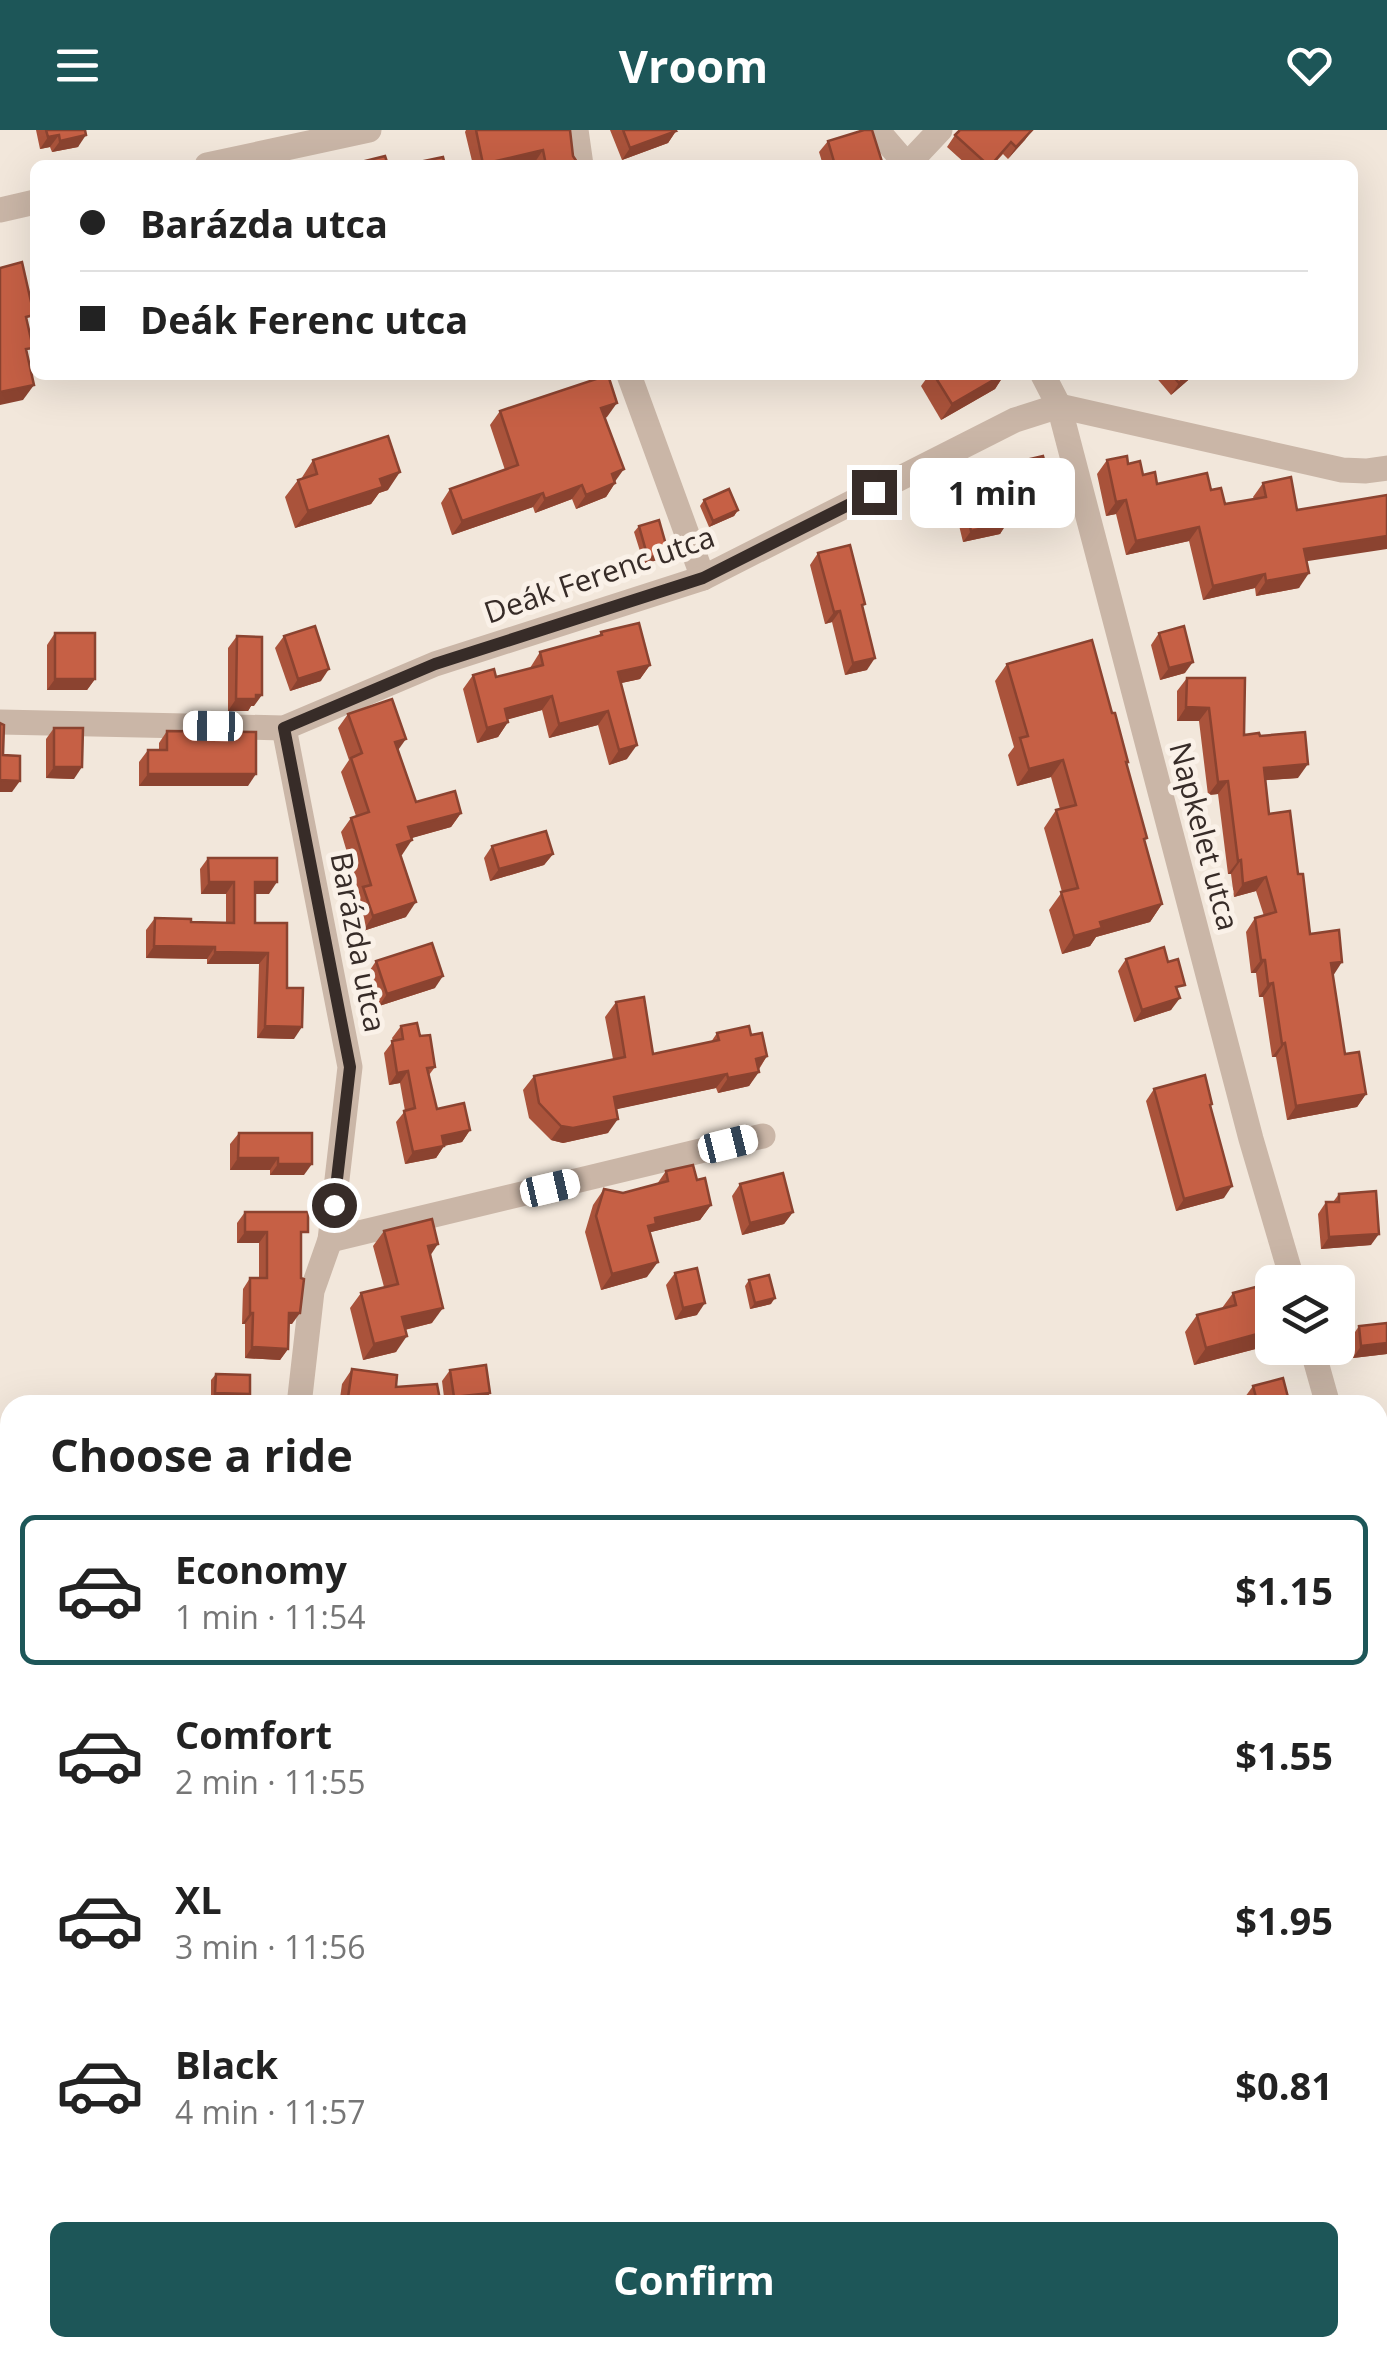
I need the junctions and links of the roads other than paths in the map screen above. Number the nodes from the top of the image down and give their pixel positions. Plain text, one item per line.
1 (369, 130) edge
2 (576, 130) edge
3 (877, 130) edge
4 (940, 130) edge
5 (230, 160) edge
6 (579, 160) edge
7 (903, 160) edge
8 (912, 160) edge
9 (30, 203) edge
10 (0, 210) edge
11 (631, 380) edge
12 (1046, 380) edge
13 (1059, 406) junction
14 (1387, 468) edge
15 (703, 578) junction
16 (0, 722) edge
17 (284, 728) junction
18 (763, 1136) dead end
19 (330, 1240) junction
20 (1287, 1265) edge
21 (1317, 1365) edge
22 (300, 1395) edge
23 (1325, 1395) edge

1 - 5 street
2 - 6 street
3 - 7 street
4 - 8 street
9 - 10 street
11 - 15 street
12 - 13 street, Napkelet utca
13 - 14 street
13 - 15 street, Deák Ferenc utca
13 - 20 street, Napkelet utca
15 - 17 street, Deák Ferenc utca
16 - 17 street
17 - 19 street, Barázda utca
18 - 19 street
19 - 22 street, Barázda utca
21 - 23 street

